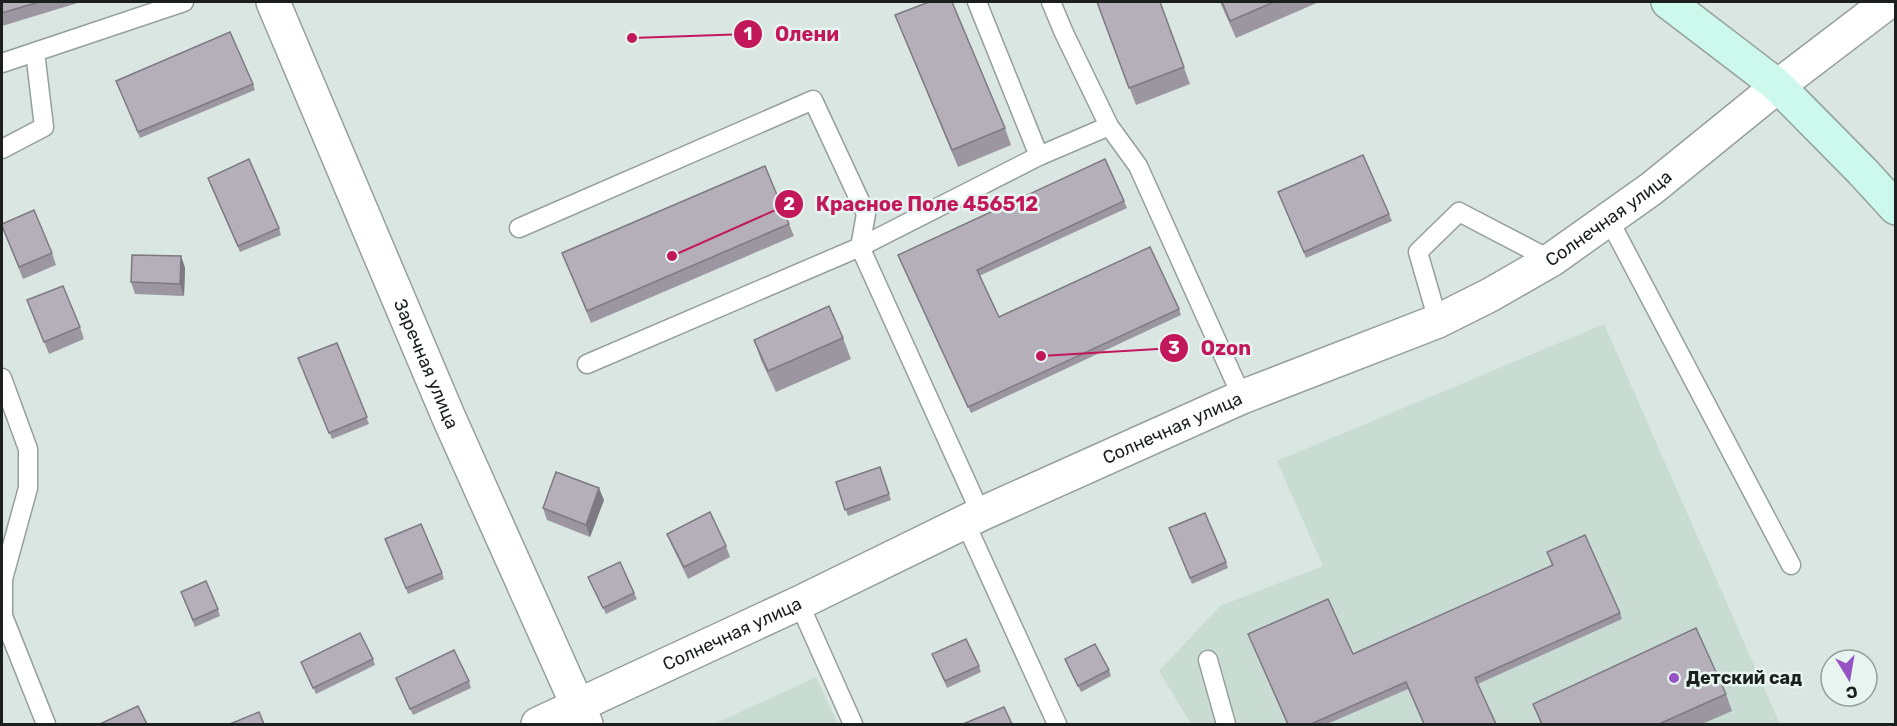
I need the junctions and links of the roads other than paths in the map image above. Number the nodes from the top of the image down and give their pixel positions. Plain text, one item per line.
1 (184, 2) edge
2 (273, 2) edge
3 (977, 2) edge
4 (1052, 2) edge
5 (1668, 2) edge
6 (1888, 2) edge
7 (35, 51) junction
8 (2, 63) edge
9 (1778, 86) junction
10 (1109, 126) junction
11 (2, 149) edge
12 (1039, 156) junction
13 (1896, 208) edge
14 (1608, 218) junction
15 (519, 228) dead end
16 (860, 247) junction
17 (1551, 260) junction
18 (1438, 321) junction
19 (586, 364) dead end
20 (2, 378) edge
21 (1242, 397) junction
22 (973, 518) junction
23 (1791, 565) dead end
24 (798, 603) junction
25 (2, 616) edge
26 (1208, 660) dead end
27 (582, 715) edge
28 (46, 724) edge
29 (538, 724) edge
30 (853, 724) edge
31 (1057, 724) edge
32 (1226, 724) edge

1 - 7 lane
2 - 27 street, Заречная улица
3 - 12 lane
4 - 10 lane
5 - 9 main road
6 - 9 street, Солнечная улица
7 - 8 lane
7 - 11 lane
9 - 13 main road
9 - 14 street, Солнечная улица
10 - 12 lane
10 - 21 lane
12 - 16 lane
14 - 17 street, Солнечная улица
14 - 23 lane
15 - 16 lane
16 - 19 lane
16 - 22 lane
17 - 18 street, Солнечная улица
17 - 18 lane
18 - 21 street, Солнечная улица
20 - 25 lane
21 - 22 street, Солнечная улица
22 - 24 street, Солнечная улица
22 - 31 lane
24 - 27 street, Солнечная улица
24 - 30 lane
25 - 28 lane
26 - 32 lane
27 - 29 street, Солнечная улица

